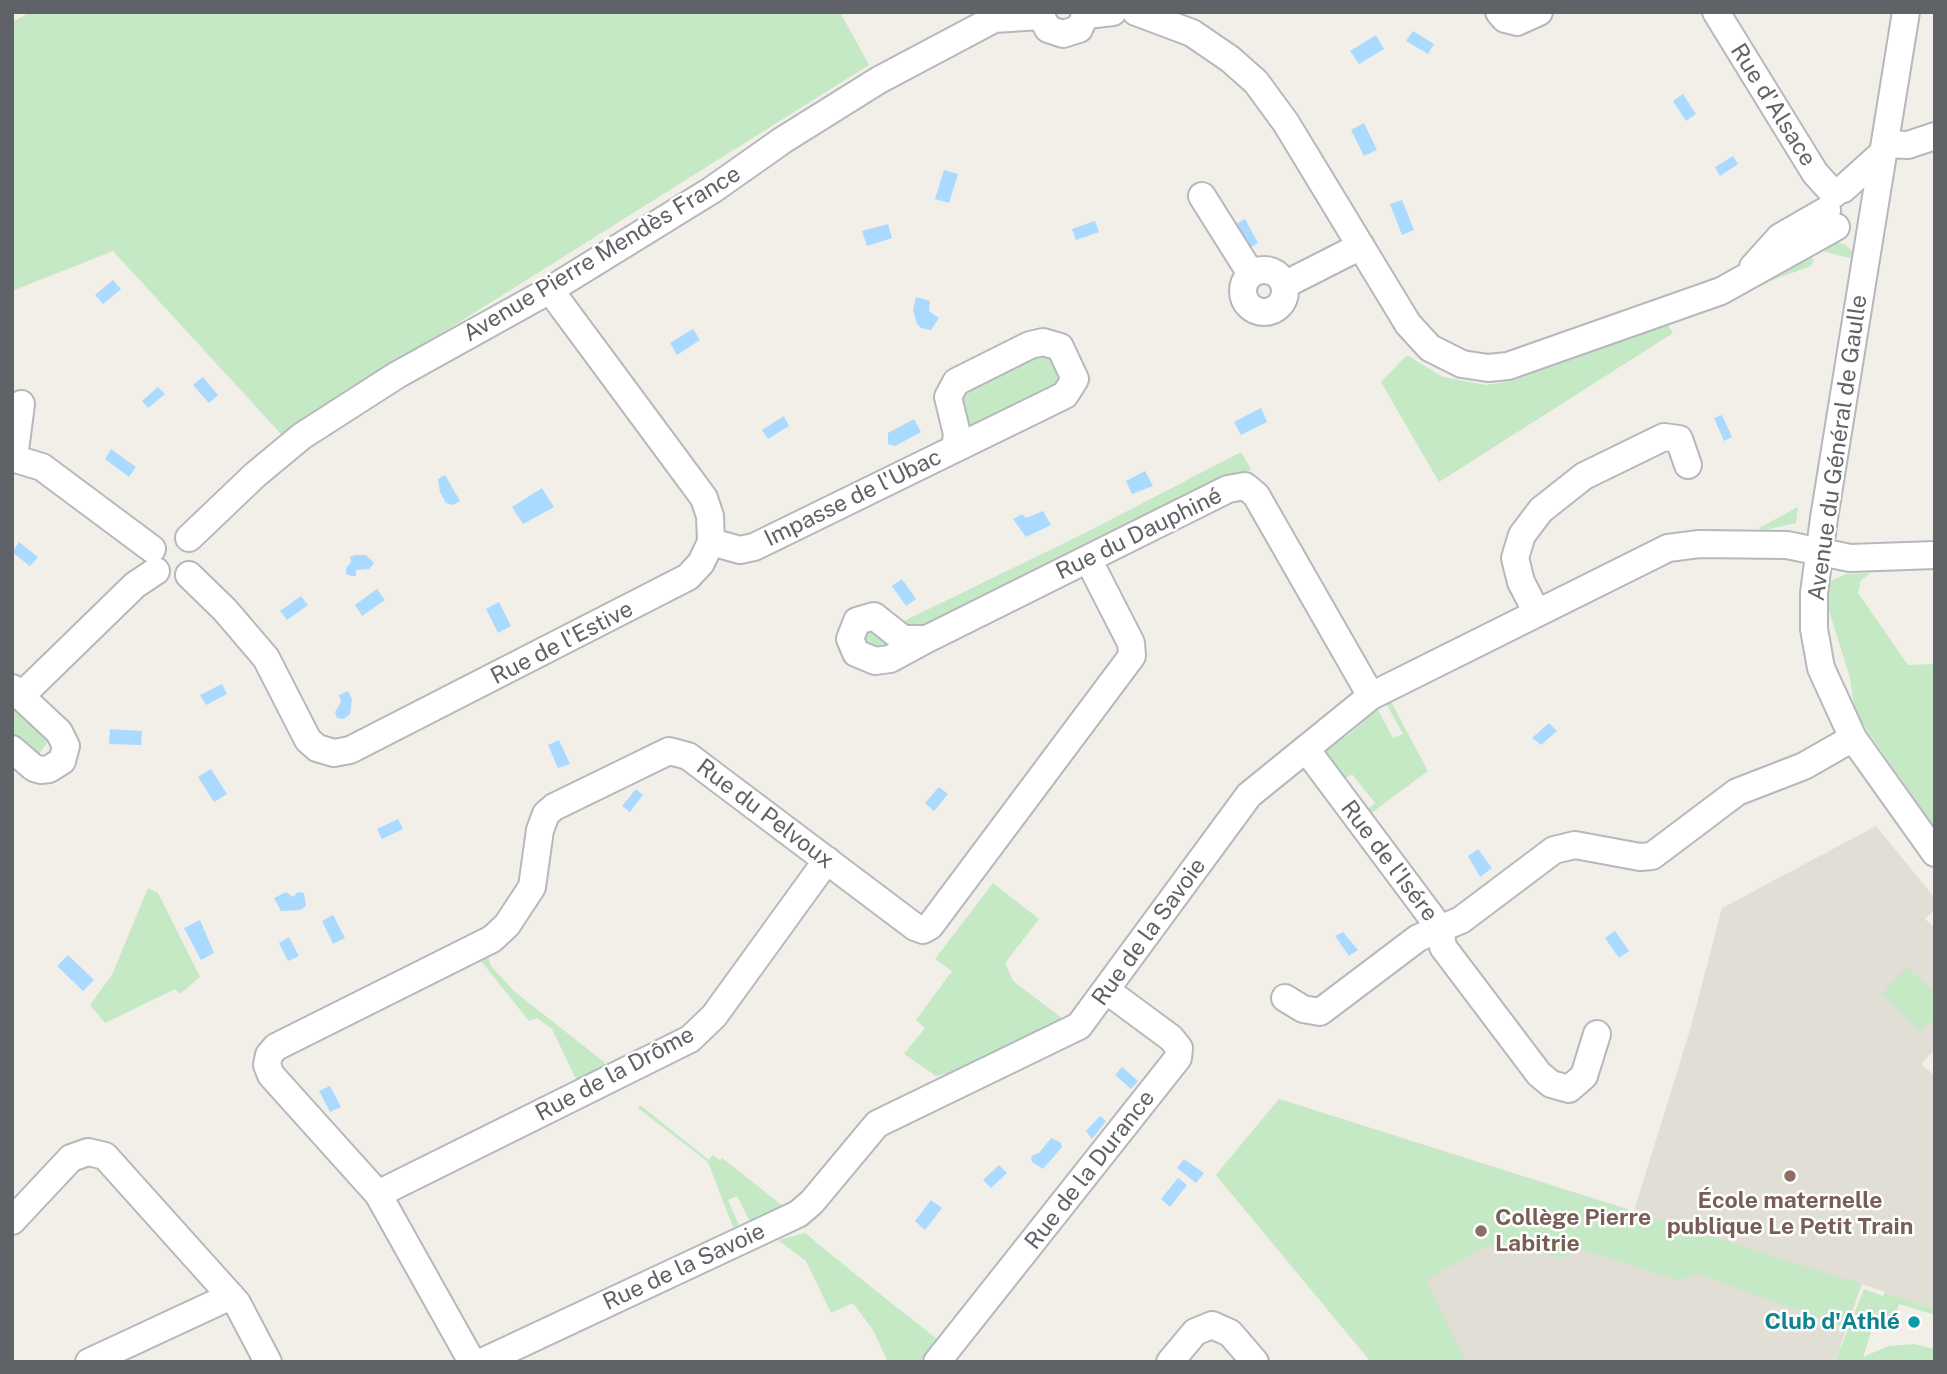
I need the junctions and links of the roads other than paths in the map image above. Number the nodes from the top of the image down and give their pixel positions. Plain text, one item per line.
1 (1136, 12) edge
2 (1499, 12) edge
3 (1539, 12) edge
4 (1716, 12) edge
5 (1906, 12) edge
6 (1096, 13) edge
7 (1039, 14) edge
8 (1935, 136) edge
9 (1884, 148) junction
10 (1202, 196) dead end
11 (1842, 216) junction
12 (1873, 216) junction
13 (1361, 246) junction
14 (1251, 274) junction
15 (1284, 285) junction
16 (550, 290) junction
17 (21, 404) dead end
18 (956, 448) junction
19 (13, 458) edge
20 (1688, 465) dead end
21 (189, 538) junction
22 (710, 542) junction
23 (1819, 552) junction
24 (1935, 555) edge
25 (1088, 559) junction
26 (154, 560) junction
27 (189, 575) junction
28 (1537, 612) junction
29 (927, 639) dead end
30 (16, 692) edge
31 (1371, 696) junction
32 (1853, 738) junction
33 (12, 749) edge
34 (1306, 750) junction
35 (1935, 853) edge
36 (827, 860) junction
37 (1440, 929) junction
38 (1106, 990) junction
39 (1285, 998) dead end
40 (1597, 1034) dead end
41 (378, 1194) junction
42 (12, 1221) edge
43 (231, 1296) junction
44 (89, 1362) edge
45 (268, 1362) edge
46 (472, 1362) edge
47 (482, 1362) edge
48 (937, 1362) edge
49 (1170, 1362) edge
50 (1255, 1362) edge

1 - 13 street
2 - 3 street
4 - 11 street, Rue d'Alsace
5 - 9 street
6 - 7 street
7 - 16 street, Avenue Pierre Mendès France
8 - 9 street
9 - 11 street
9 - 12 street
10 - 14 street
11 - 12 street
11 - 12 street, Rue d'Alsace
11 - 13 street
11 - 23 street, Avenue du Général de Gaulle
13 - 15 street
14 - 15 street
14 - 15 street
16 - 21 street, Avenue Pierre Mendès France
16 - 22 street
17 - 19 street
18 - 18 street, Impasse de l'Ubac
18 - 22 street, Impasse de l'Ubac
19 - 26 street
20 - 28 street
21 - 26 street
21 - 27 street
22 - 27 street, Rue de l'Estive
23 - 24 street, Rue de la Savoie
23 - 28 street, Rue de la Savoie
23 - 32 street, Avenue du Général de Gaulle
25 - 29 street, Rue du Dauphiné
25 - 31 street, Rue du Dauphiné
25 - 36 street, Rue du Pelvoux
26 - 27 street
26 - 30 street
28 - 31 street, Rue de la Savoie
30 - 33 street
31 - 34 street, Rue de la Savoie
32 - 35 street, Avenue du Général de Gaulle
32 - 37 street, Rue de l'Isére
34 - 37 street, Rue de l'Isére
34 - 38 street, Rue de la Savoie
36 - 41 street, Rue de la Drôme
36 - 41 street, Rue du Pelvoux
37 - 39 street
37 - 40 street
38 - 47 street, Rue de la Savoie
38 - 48 street, Rue de la Durance
41 - 46 street
42 - 43 street
43 - 44 street
43 - 45 street
49 - 50 street

